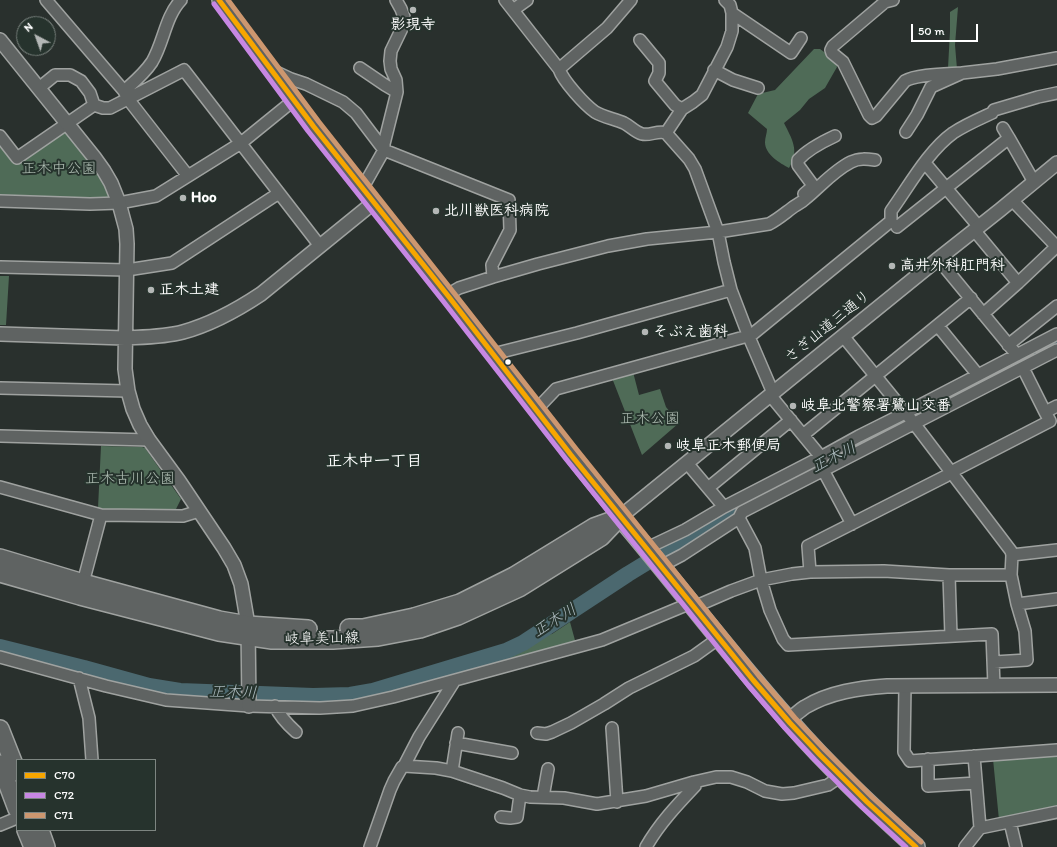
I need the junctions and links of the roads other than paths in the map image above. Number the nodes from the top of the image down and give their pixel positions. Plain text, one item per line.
1 (46, 0) edge
2 (181, 0) edge
3 (219, 0) edge
4 (396, 0) edge
5 (505, 0) edge
6 (527, 0) edge
7 (631, 0) edge
8 (725, 0) edge
9 (893, 0) edge
10 (513, 10) junction
11 (732, 13) junction
12 (801, 38) dead end
13 (0, 40) edge
14 (640, 40) dead end
15 (1057, 58) edge
16 (360, 68) dead end
17 (559, 69) junction
18 (272, 70) junction
19 (714, 70) junction
20 (962, 73) junction
21 (39, 88) junction
22 (758, 88) dead end
23 (397, 92) junction
24 (1057, 93) edge
25 (126, 95) junction
26 (294, 100) junction
27 (94, 106) junction
28 (682, 109) junction
29 (67, 124) junction
30 (1003, 128) dead end
31 (906, 132) dead end
32 (666, 133) junction
33 (0, 136) edge
34 (835, 136) dead end
35 (1009, 138) junction
36 (241, 143) junction
37 (384, 150) junction
38 (875, 160) dead end
39 (1057, 162) edge
40 (925, 163) junction
41 (188, 176) junction
42 (1034, 182) junction
43 (946, 188) junction
44 (362, 189) junction
45 (279, 193) junction
46 (1012, 200) junction
47 (0, 201) edge
48 (373, 202) junction
49 (119, 203) junction
50 (793, 207) junction
51 (897, 227) dead end
52 (976, 229) junction
53 (718, 232) junction
54 (320, 246) junction
55 (1057, 246) edge
56 (1057, 254) edge
57 (938, 259) junction
58 (0, 267) edge
59 (127, 270) junction
60 (493, 277) junction
61 (1018, 283) junction
62 (731, 290) junction
63 (447, 295) junction
64 (970, 298) junction
65 (1057, 306) edge
66 (985, 317) junction
67 (938, 326) junction
68 (0, 334) edge
69 (1057, 334) edge
70 (843, 336) junction
71 (749, 337) junction
72 (125, 338) junction
73 (1008, 345) junction
74 (1057, 350) edge
75 (492, 354) junction
76 (1017, 355) junction
77 (1023, 368) junction
78 (978, 375) junction
79 (876, 376) junction
80 (0, 388) edge
81 (128, 391) junction
82 (772, 394) junction
83 (1057, 406) edge
84 (536, 410) junction
85 (1045, 412) junction
86 (910, 418) junction
87 (791, 420) junction
88 (803, 435) junction
89 (0, 436) edge
90 (149, 440) junction
91 (821, 457) junction
92 (687, 464) junction
93 (824, 470) junction
94 (951, 472) junction
95 (0, 487) edge
96 (708, 488) junction
97 (724, 507) junction
98 (199, 511) junction
99 (101, 515) junction
100 (620, 517) junction
101 (739, 518) junction
102 (852, 524) junction
103 (1057, 550) edge
104 (1012, 555) junction
105 (654, 557) junction
106 (0, 558) edge
107 (810, 572) junction
108 (0, 573) edge
109 (949, 575) junction
110 (1011, 575) junction
111 (762, 580) junction
112 (83, 583) junction
113 (1057, 598) edge
114 (1017, 604) junction
115 (693, 605) junction
116 (248, 631) junction
117 (951, 636) junction
118 (719, 638) junction
119 (0, 657) edge
120 (994, 662) junction
121 (79, 678) junction
122 (454, 680) junction
123 (1057, 685) edge
124 (905, 686) junction
125 (994, 686) junction
126 (249, 703) junction
127 (275, 706) junction
128 (788, 720) junction
129 (612, 728) dead end
130 (0, 729) edge
131 (296, 732) dead end
132 (537, 733) dead end
133 (1057, 750) edge
134 (512, 753) dead end
135 (974, 756) junction
136 (92, 759) edge
137 (928, 759) junction
138 (0, 764) edge
139 (404, 766) junction
140 (548, 768) dead end
141 (16, 769) edge
142 (452, 771) junction
143 (840, 776) junction
144 (694, 782) junction
145 (976, 783) junction
146 (520, 795) junction
147 (543, 797) junction
148 (617, 802) junction
149 (16, 806) edge
150 (1057, 812) edge
151 (501, 817) dead end
152 (16, 818) edge
153 (1010, 822) junction
154 (0, 825) edge
155 (980, 828) junction
156 (26, 831) edge
157 (40, 831) edge
158 (33, 847) edge
159 (46, 847) edge
160 (370, 847) edge
161 (646, 847) edge
162 (916, 847) edge
163 (965, 847) edge
164 (1016, 847) edge

1 - 25 street
2 - 25 street
3 - 18 street
4 - 23 street
5 - 10 street
6 - 10 street
7 - 17 street
8 - 11 street
9 - 20 street
10 - 17 street
11 - 12 street
11 - 19 street
13 - 21 street
14 - 28 street
15 - 20 street
16 - 23 street
17 - 32 street
18 - 26 street
18 - 37 street
19 - 22 street
19 - 28 street
20 - 31 street
21 - 27 street
21 - 29 street
23 - 37 street
24 - 40 street
25 - 27 street
25 - 36 street
25 - 41 street
26 - 36 street
26 - 44 street
27 - 29 street
28 - 32 street
29 - 33 street
29 - 49 street
30 - 35 street
32 - 53 street
34 - 50 street
35 - 42 street
35 - 43 street
36 - 41 street
36 - 45 street
37 - 44 street
37 - 60 street
38 - 50 street
39 - 42 street, さぎ山道三通り
40 - 43 street
40 - 71 street
41 - 49 street
42 - 46 street, さぎ山道三通り
43 - 51 street
43 - 52 street
44 - 48 street
45 - 54 street
45 - 59 street
46 - 52 street, さぎ山道三通り
46 - 55 street
47 - 49 street
48 - 54 street
48 - 63 street
49 - 59 street
50 - 53 street
52 - 57 street, さぎ山道三通り
52 - 61 street
53 - 60 street
53 - 62 street
54 - 72 street
55 - 61 street
56 - 66 street
57 - 64 street
57 - 70 street, さぎ山道三通り
58 - 59 street
59 - 72 street
60 - 63 street
61 - 66 street
62 - 71 street
62 - 75 street
63 - 75 street
64 - 66 street
64 - 67 street
65 - 73 street
66 - 73 street
67 - 78 street
67 - 79 street
68 - 72 street
69 - 76 street
70 - 79 street
70 - 82 street, さぎ山道三通り
71 - 82 street
71 - 84 street
72 - 81 street
73 - 76 street
74 - 77 street
75 - 84 street
76 - 78 street
77 - 85 street
77 - 86 street
78 - 86 street
79 - 86 street
79 - 88 street
80 - 81 street
81 - 90 street
82 - 87 street
82 - 92 street, さぎ山道三通り
83 - 85 street
84 - 100 street
85 - 94 street
86 - 91 street
86 - 93 street
86 - 94 street
87 - 88 street
87 - 96 street
88 - 91 street
89 - 90 street
90 - 98 street
91 - 97 street
92 - 96 street
92 - 100 street, さぎ山道三通り
93 - 101 street
93 - 102 street
94 - 102 street
94 - 104 street
95 - 99 street
96 - 97 street
97 - 105 street
98 - 99 street
98 - 116 street
99 - 112 street
100 - 105 main road
100 - 116 main road, 岐阜美山線
101 - 105 street
101 - 111 street
102 - 107 street
103 - 104 street
104 - 110 street
105 - 115 main road
106 - 112 main road, 岐阜美山線
107 - 109 street
107 - 111 street
108 - 116 main road, 岐阜美山線
109 - 110 street
109 - 117 street
110 - 114 street
111 - 115 street
111 - 117 street
112 - 116 main road, 岐阜美山線
113 - 114 street
114 - 120 street
115 - 118 main road
115 - 122 street
116 - 126 street
117 - 120 street
118 - 128 main road
118 - 132 street
119 - 121 street
120 - 125 street
121 - 126 street
121 - 136 street
122 - 127 street
122 - 139 street
123 - 125 street
124 - 125 street
124 - 128 street
124 - 137 street
126 - 127 street
127 - 131 street
128 - 143 main road
129 - 148 street
130 - 141 main road
133 - 135 street
134 - 142 street
135 - 137 street
135 - 145 street
137 - 145 street
138 - 149 main road
139 - 142 street
139 - 160 street
140 - 147 street
142 - 146 street
143 - 144 street
143 - 162 main road
144 - 148 street
144 - 161 street
145 - 155 street
146 - 147 street
146 - 151 street
147 - 148 street
150 - 153 street
152 - 154 street
153 - 155 street
153 - 164 street
155 - 163 street
156 - 158 main road
157 - 159 main road

